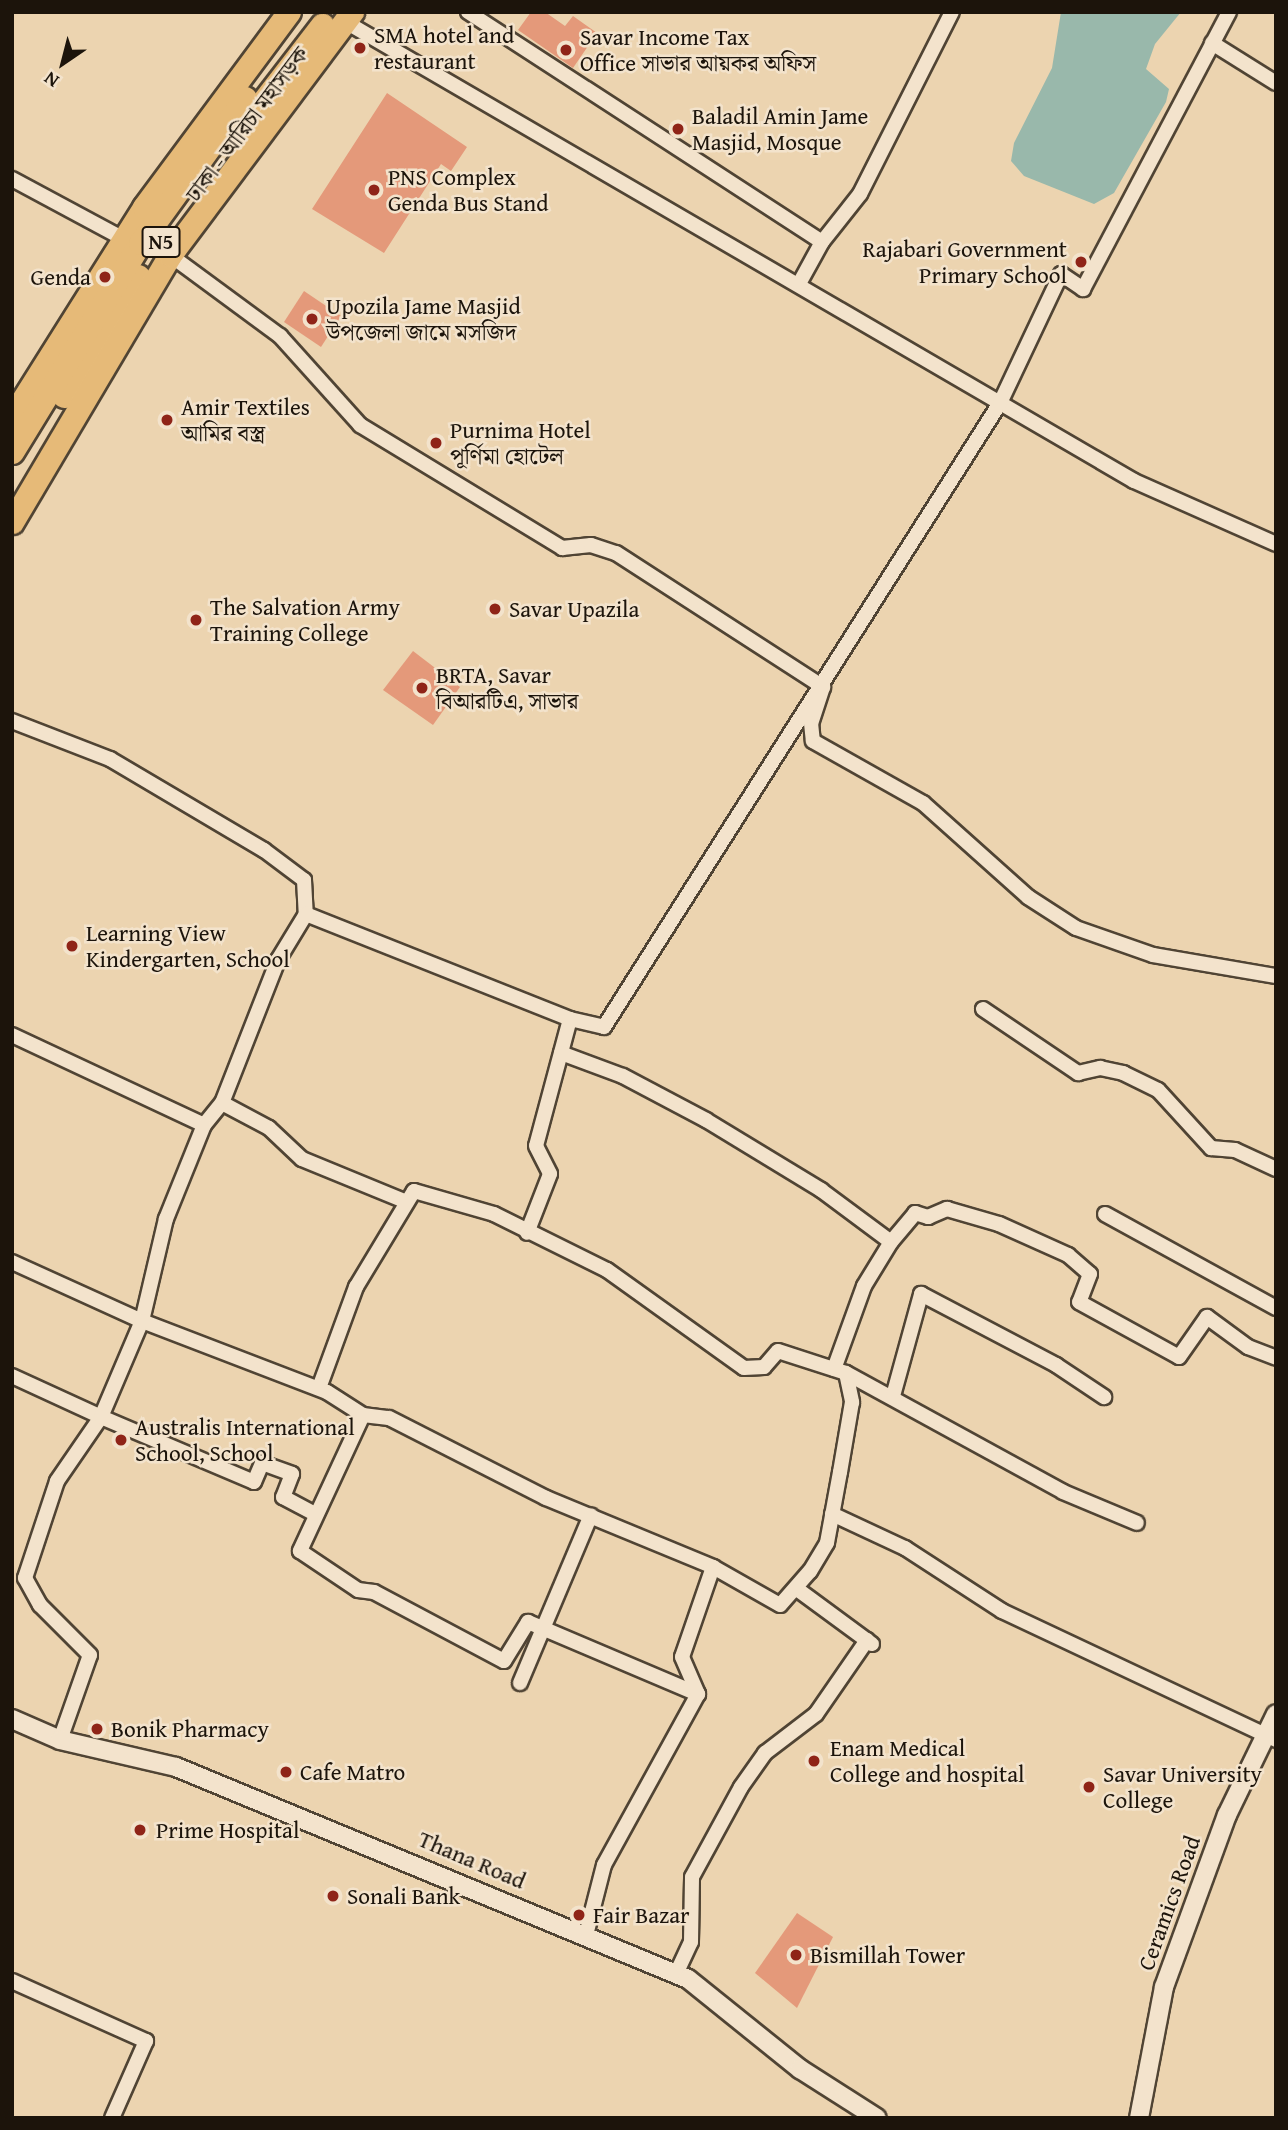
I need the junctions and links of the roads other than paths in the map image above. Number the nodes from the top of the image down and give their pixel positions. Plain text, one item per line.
1 (289, 12) edge
2 (314, 12) edge
3 (468, 12) edge
4 (952, 12) edge
5 (1228, 12) edge
6 (343, 15) edge
7 (1212, 43) junction
8 (1276, 83) edge
9 (12, 178) edge
10 (124, 239) junction
11 (822, 242) junction
12 (170, 255) junction
13 (800, 282) junction
14 (1000, 403) junction
15 (12, 417) edge
16 (12, 452) edge
17 (12, 489) edge
18 (12, 522) edge
19 (1276, 544) edge
20 (822, 687) junction
21 (12, 721) edge
22 (306, 914) junction
23 (1276, 976) edge
24 (983, 1009) dead end
25 (570, 1019) junction
26 (12, 1035) edge
27 (561, 1053) junction
28 (222, 1103) junction
29 (204, 1125) junction
30 (1276, 1169) edge
31 (407, 1202) junction
32 (1105, 1214) dead end
33 (527, 1233) junction
34 (891, 1242) junction
35 (12, 1262) edge
36 (1276, 1308) edge
37 (142, 1321) junction
38 (1276, 1358) edge
39 (840, 1371) junction
40 (12, 1376) edge
41 (319, 1388) junction
42 (893, 1396) junction
43 (1104, 1397) dead end
44 (363, 1415) junction
45 (101, 1417) junction
46 (315, 1514) junction
47 (832, 1514) junction
48 (591, 1515) dead end
49 (1138, 1523) dead end
50 (713, 1567) junction
51 (797, 1589) junction
52 (540, 1628) junction
53 (520, 1683) dead end
54 (698, 1694) junction
55 (1276, 1714) edge
56 (12, 1719) edge
57 (1270, 1738) edge
58 (61, 1740) junction
59 (586, 1935) junction
60 (676, 1974) junction
61 (12, 1981) edge
62 (112, 2118) edge
63 (877, 2118) edge
64 (1139, 2118) edge

1 - 10 highway
2 - 16 highway, ঢাকা - আরিচা মহাসড়ক / N5
3 - 11 street
4 - 11 street
5 - 7 street
6 - 12 highway
6 - 13 street
6 - 17 highway, ঢাকা - আরিচা মহাসড়ক / N5
7 - 8 street
7 - 14 street
9 - 10 street
10 - 15 highway
11 - 13 street
12 - 18 highway
12 - 20 street
13 - 14 street
14 - 19 street
14 - 20 street
20 - 23 street
20 - 25 street
21 - 22 street
22 - 25 street
22 - 28 street
24 - 30 street
25 - 27 street
26 - 29 street
27 - 33 street
27 - 34 street
28 - 29 street
28 - 31 street
29 - 37 street
31 - 33 street
31 - 41 street
32 - 36 street
33 - 39 street
34 - 38 street
34 - 39 street
35 - 37 street
37 - 41 street
37 - 45 street
39 - 42 street
39 - 47 street
40 - 45 street
41 - 44 street
42 - 43 street
42 - 49 street
44 - 46 street
44 - 50 street
45 - 46 street
45 - 58 street
46 - 52 street
47 - 51 street
47 - 57 street
48 - 52 street
50 - 51 street
50 - 54 street
51 - 60 street
52 - 53 street
52 - 54 street
54 - 59 street
55 - 57 street, Ceramics Road
56 - 58 street, Thana Road
57 - 64 street, Ceramics Road
58 - 59 street, Thana Road
59 - 60 street, Thana Road
60 - 63 street, Thana Road
61 - 62 street

